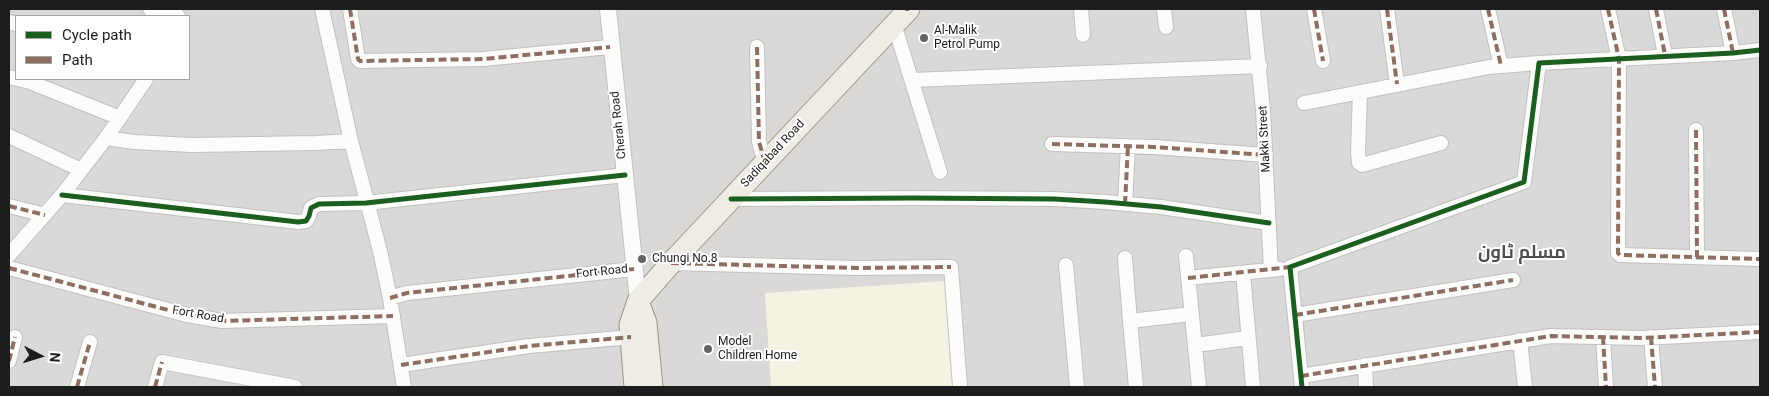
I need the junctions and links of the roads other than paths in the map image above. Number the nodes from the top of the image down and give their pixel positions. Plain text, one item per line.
1 (150, 9) edge
2 (322, 9) edge
3 (350, 9) edge
4 (608, 9) edge
5 (1081, 9) edge
6 (1164, 9) edge
7 (1253, 9) edge
8 (1314, 9) edge
9 (1387, 9) edge
10 (1488, 9) edge
11 (1608, 9) edge
12 (1656, 9) edge
13 (1724, 9) edge
14 (904, 13) edge
15 (174, 15) edge
16 (1166, 27) dead end
17 (1083, 35) dead end
18 (610, 47) junction
19 (757, 47) dead end
20 (1760, 50) edge
21 (1733, 52) junction
22 (1664, 55) junction
23 (1619, 59) junction
24 (1323, 61) dead end
25 (1539, 63) junction
26 (1260, 66) junction
27 (1501, 66) junction
28 (22, 80) edge
29 (145, 80) edge
30 (912, 80) junction
31 (1397, 84) junction
32 (1360, 92) junction
33 (1304, 103) dead end
34 (120, 118) junction
35 (1696, 130) dead end
36 (9, 136) edge
37 (106, 138) junction
38 (351, 141) junction
39 (1441, 143) dead end
40 (1052, 144) dead end
41 (1128, 146) junction
42 (1266, 155) junction
43 (765, 162) junction
44 (81, 170) junction
45 (940, 172) dead end
46 (625, 175) junction
47 (62, 195) junction
48 (731, 199) junction
49 (366, 203) junction
50 (1125, 204) junction
51 (9, 206) edge
52 (44, 215) junction
53 (1269, 223) junction
54 (9, 255) edge
55 (1186, 256) dead end
56 (1125, 258) dead end
57 (1697, 258) junction
58 (1760, 259) edge
59 (671, 263) junction
60 (1066, 265) dead end
61 (9, 268) edge
62 (1290, 268) junction
63 (634, 269) junction
64 (1271, 270) junction
65 (1243, 273) junction
66 (1188, 278) junction
67 (1513, 280) dead end
68 (390, 298) junction
69 (638, 301) junction
70 (1191, 314) junction
71 (1295, 315) junction
72 (393, 316) junction
73 (1130, 321) junction
74 (1760, 332) edge
75 (15, 337) dead end
76 (631, 337) junction
77 (1603, 337) junction
78 (1651, 337) junction
79 (1248, 338) junction
80 (1520, 340) junction
81 (90, 342) dead end
82 (1195, 345) junction
83 (9, 361) edge
84 (401, 365) junction
85 (1364, 365) junction
86 (1302, 381) edge
87 (77, 387) edge
88 (155, 387) edge
89 (295, 387) edge
90 (404, 387) edge
91 (635, 387) edge
92 (652, 387) edge
93 (960, 387) edge
94 (1077, 387) edge
95 (1136, 387) edge
96 (1199, 387) edge
97 (1253, 387) edge
98 (1366, 387) edge
99 (1525, 387) edge
100 (1606, 387) edge
101 (1655, 387) edge

1 - 15 street
2 - 38 street
3 - 18 street
4 - 18 street, Cherah Road
5 - 17 street
6 - 16 street
7 - 26 street, Makki Street
8 - 24 street
9 - 31 street
10 - 27 street
11 - 23 street
12 - 22 street
13 - 21 street
14 - 30 street
14 - 43 main road, Sadiqabad Road
18 - 46 street, Cherah Road
19 - 43 street
20 - 21 street
21 - 22 street
22 - 23 street
23 - 25 street
23 - 57 street
25 - 27 street
25 - 62 street
26 - 30 street
26 - 42 street, Makki Street
27 - 31 street
28 - 34 street
29 - 34 street
30 - 45 street
31 - 32 street
32 - 33 street
32 - 39 street
34 - 37 street
35 - 57 street
36 - 44 street
37 - 38 street
37 - 44 street
38 - 49 street
40 - 41 street
41 - 42 street
41 - 50 street
42 - 53 street, Makki Street
43 - 48 main road, Sadiqabad Road
44 - 47 street
46 - 49 street
46 - 63 street, Cherah Road
47 - 49 street
47 - 52 street
48 - 50 street
48 - 59 main road, Sadiqabad Road
49 - 68 street
50 - 53 street
51 - 52 street
52 - 54 street
53 - 64 street, Makki Street
55 - 66 street
56 - 73 street
57 - 58 street
59 - 69 main road, Sadiqabad Road
59 - 93 street
60 - 94 street
61 - 72 street, Fort Road
62 - 64 street
62 - 71 street
63 - 68 street, Fort Road
63 - 69 street, Cherah Road
64 - 65 street
65 - 66 street
65 - 79 street
66 - 70 street
67 - 71 street
68 - 72 street
69 - 76 main road
69 - 92 main road
70 - 73 street
70 - 82 street
71 - 86 street
72 - 84 street
73 - 95 street
74 - 78 street
75 - 83 street
76 - 84 street
76 - 91 main road
77 - 78 street
77 - 80 street
77 - 100 street
78 - 101 street
79 - 82 street
79 - 97 street
80 - 85 street
80 - 99 street
81 - 87 street
82 - 96 street
84 - 90 street
85 - 86 street
85 - 98 street
88 - 89 street

